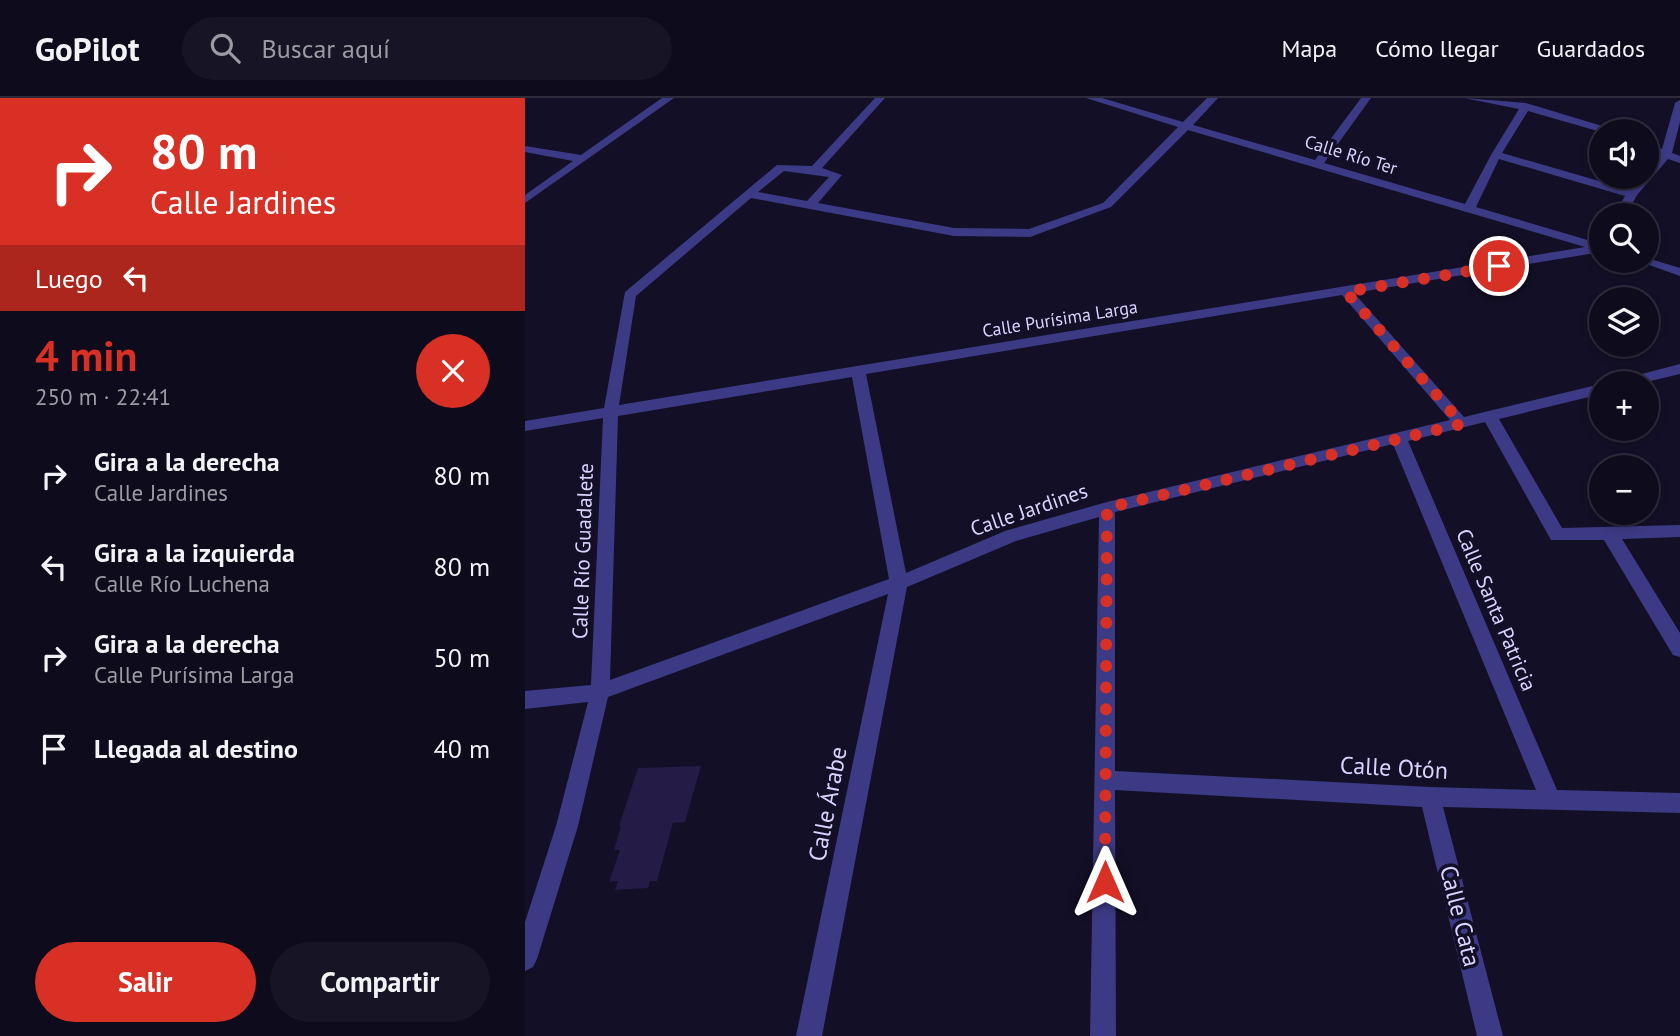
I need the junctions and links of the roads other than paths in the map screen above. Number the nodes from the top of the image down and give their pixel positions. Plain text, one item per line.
1 (669, 98) edge
2 (880, 98) edge
3 (1091, 98) edge
4 (1213, 98) edge
5 (1366, 98) edge
6 (1469, 98) edge
7 (1680, 103) edge
8 (1526, 106) junction
9 (1589, 123) edge
10 (1185, 125) junction
11 (525, 149) edge
12 (1659, 152) edge
13 (1496, 155) junction
14 (1666, 155) junction
15 (583, 159) junction
16 (1680, 160) edge
17 (1318, 164) junction
18 (815, 170) junction
19 (749, 194) junction
20 (1632, 194) junction
21 (525, 200) edge
22 (1627, 203) edge
23 (810, 205) junction
24 (1469, 209) junction
25 (1589, 244) edge
26 (1589, 250) edge
27 (1659, 266) edge
28 (1680, 272) edge
29 (1346, 292) junction
30 (1680, 369) edge
31 (858, 371) junction
32 (1659, 374) edge
33 (1589, 392) edge
34 (611, 411) junction
35 (1490, 417) junction
36 (1462, 424) junction
37 (525, 426) edge
38 (1399, 439) junction
39 (1107, 508) junction
40 (1680, 531) edge
41 (1609, 533) junction
42 (899, 583) junction
43 (1680, 649) edge
44 (600, 692) junction
45 (525, 700) edge
46 (1105, 779) junction
47 (1430, 797) junction
48 (1552, 800) junction
49 (1680, 803) edge
50 (525, 959) edge
51 (809, 1036) edge
52 (1104, 1036) edge
53 (1490, 1036) edge

1 - 15 street
2 - 18 street
3 - 10 street, Calle Río Ter
4 - 10 street
5 - 17 street
6 - 8 street
7 - 14 street
8 - 9 street
8 - 13 street
10 - 17 street, Calle Río Ter
10 - 23 street
11 - 15 street
12 - 14 street
13 - 20 street
13 - 24 street
14 - 16 street
14 - 20 street
15 - 21 street
17 - 24 street, Calle Río Ter
18 - 19 street, Calle Río Guadalete
18 - 23 street
19 - 23 street
19 - 34 street, Calle Río Guadalete
20 - 22 street
24 - 25 street, Calle Río Ter
26 - 29 street, Calle Purísima Larga
27 - 28 street
29 - 31 street, Calle Purísima Larga
29 - 36 street
30 - 32 street
31 - 34 street, Calle Purísima Larga
31 - 42 street
33 - 35 street, Calle Jardines
34 - 37 street, Calle Purísima Larga
34 - 44 street, Calle Río Guadalete
35 - 36 street, Calle Jardines
35 - 41 street
36 - 38 street, Calle Jardines
38 - 39 street, Calle Jardines
38 - 48 street, Calle Santa Patricia
39 - 42 street, Calle Jardines
39 - 46 street
40 - 41 street
41 - 43 street
42 - 44 street, Calle Jardines
42 - 51 street, Calle Árabe
44 - 45 street, Calle Jardines
44 - 50 street, Calle Río Guadalete
46 - 47 street, Calle Otón
46 - 52 street
47 - 48 street, Calle Otón
47 - 53 street, Calle Cata
48 - 49 street, Calle Otón

